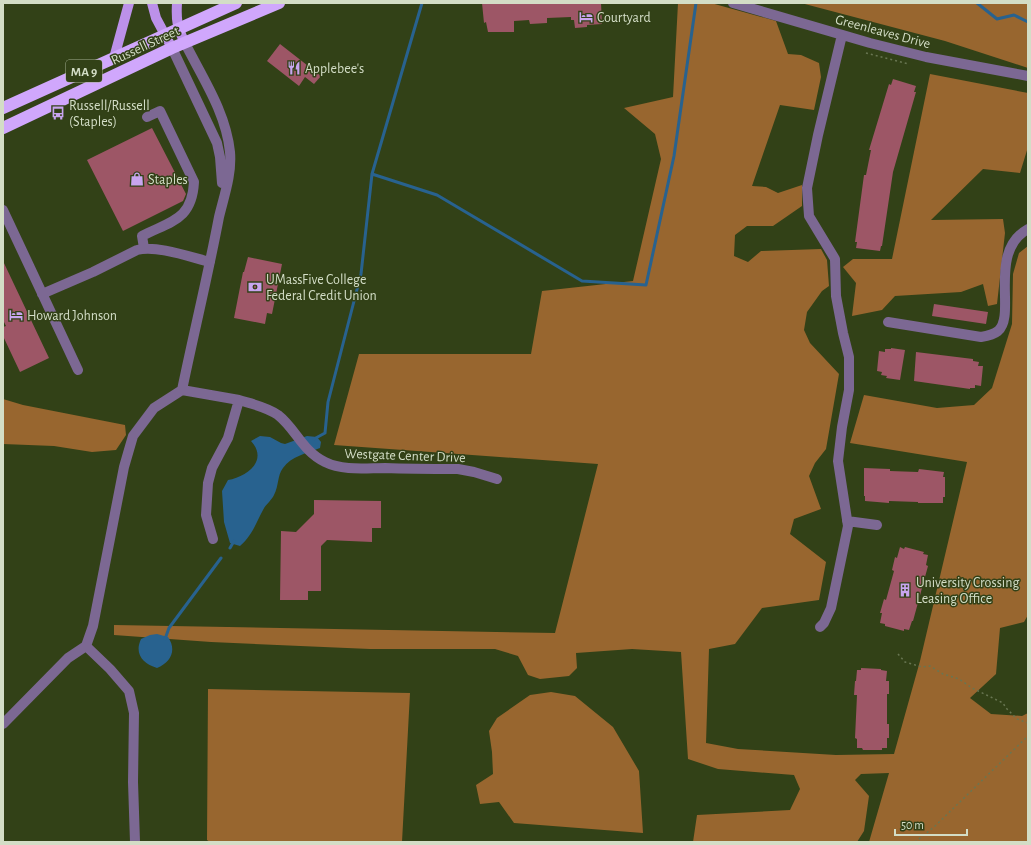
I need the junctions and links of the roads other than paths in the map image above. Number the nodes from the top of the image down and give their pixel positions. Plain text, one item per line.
1 (129, 3) edge
2 (152, 3) edge
3 (177, 3) edge
4 (236, 3) edge
5 (279, 3) edge
6 (734, 3) edge
7 (178, 29) junction
8 (166, 35) junction
9 (842, 35) junction
10 (185, 43) junction
11 (172, 48) junction
12 (114, 58) junction
13 (1028, 76) edge
14 (3, 108) edge
15 (147, 117) dead end
16 (3, 128) edge
17 (3, 210) edge
18 (220, 213) junction
19 (1028, 229) edge
20 (144, 248) junction
21 (210, 262) junction
22 (42, 294) junction
23 (888, 322) dead end
24 (78, 370) dead end
25 (182, 390) junction
26 (238, 400) junction
27 (497, 479) dead end
28 (847, 521) junction
29 (877, 525) dead end
30 (213, 539) dead end
31 (820, 627) dead end
32 (86, 646) junction
33 (3, 724) edge
34 (135, 842) edge

1 - 12 main road
2 - 8 main road
3 - 7 main road
4 - 7 highway, Russell Street / MA 9
5 - 10 highway, Russell Street / MA 9
6 - 9 street, Greenleaves Drive
7 - 8 highway, Russell Street / MA 9
7 - 10 main road
8 - 11 main road
8 - 12 highway, Russell Street / MA 9
9 - 13 street, Greenleaves Drive
9 - 28 street
10 - 11 highway, Russell Street / MA 9
10 - 18 street
11 - 16 highway, Russell Street / MA 9
11 - 18 street
12 - 14 highway, Russell Street / MA 9
15 - 20 street
17 - 22 street
18 - 21 street
19 - 23 street
20 - 21 street
20 - 22 street
21 - 25 street
22 - 24 street
25 - 26 street, Westgate Center Drive
25 - 32 street
26 - 27 street, Westgate Center Drive
26 - 30 street
28 - 29 street
28 - 31 street
32 - 33 street
32 - 34 street

